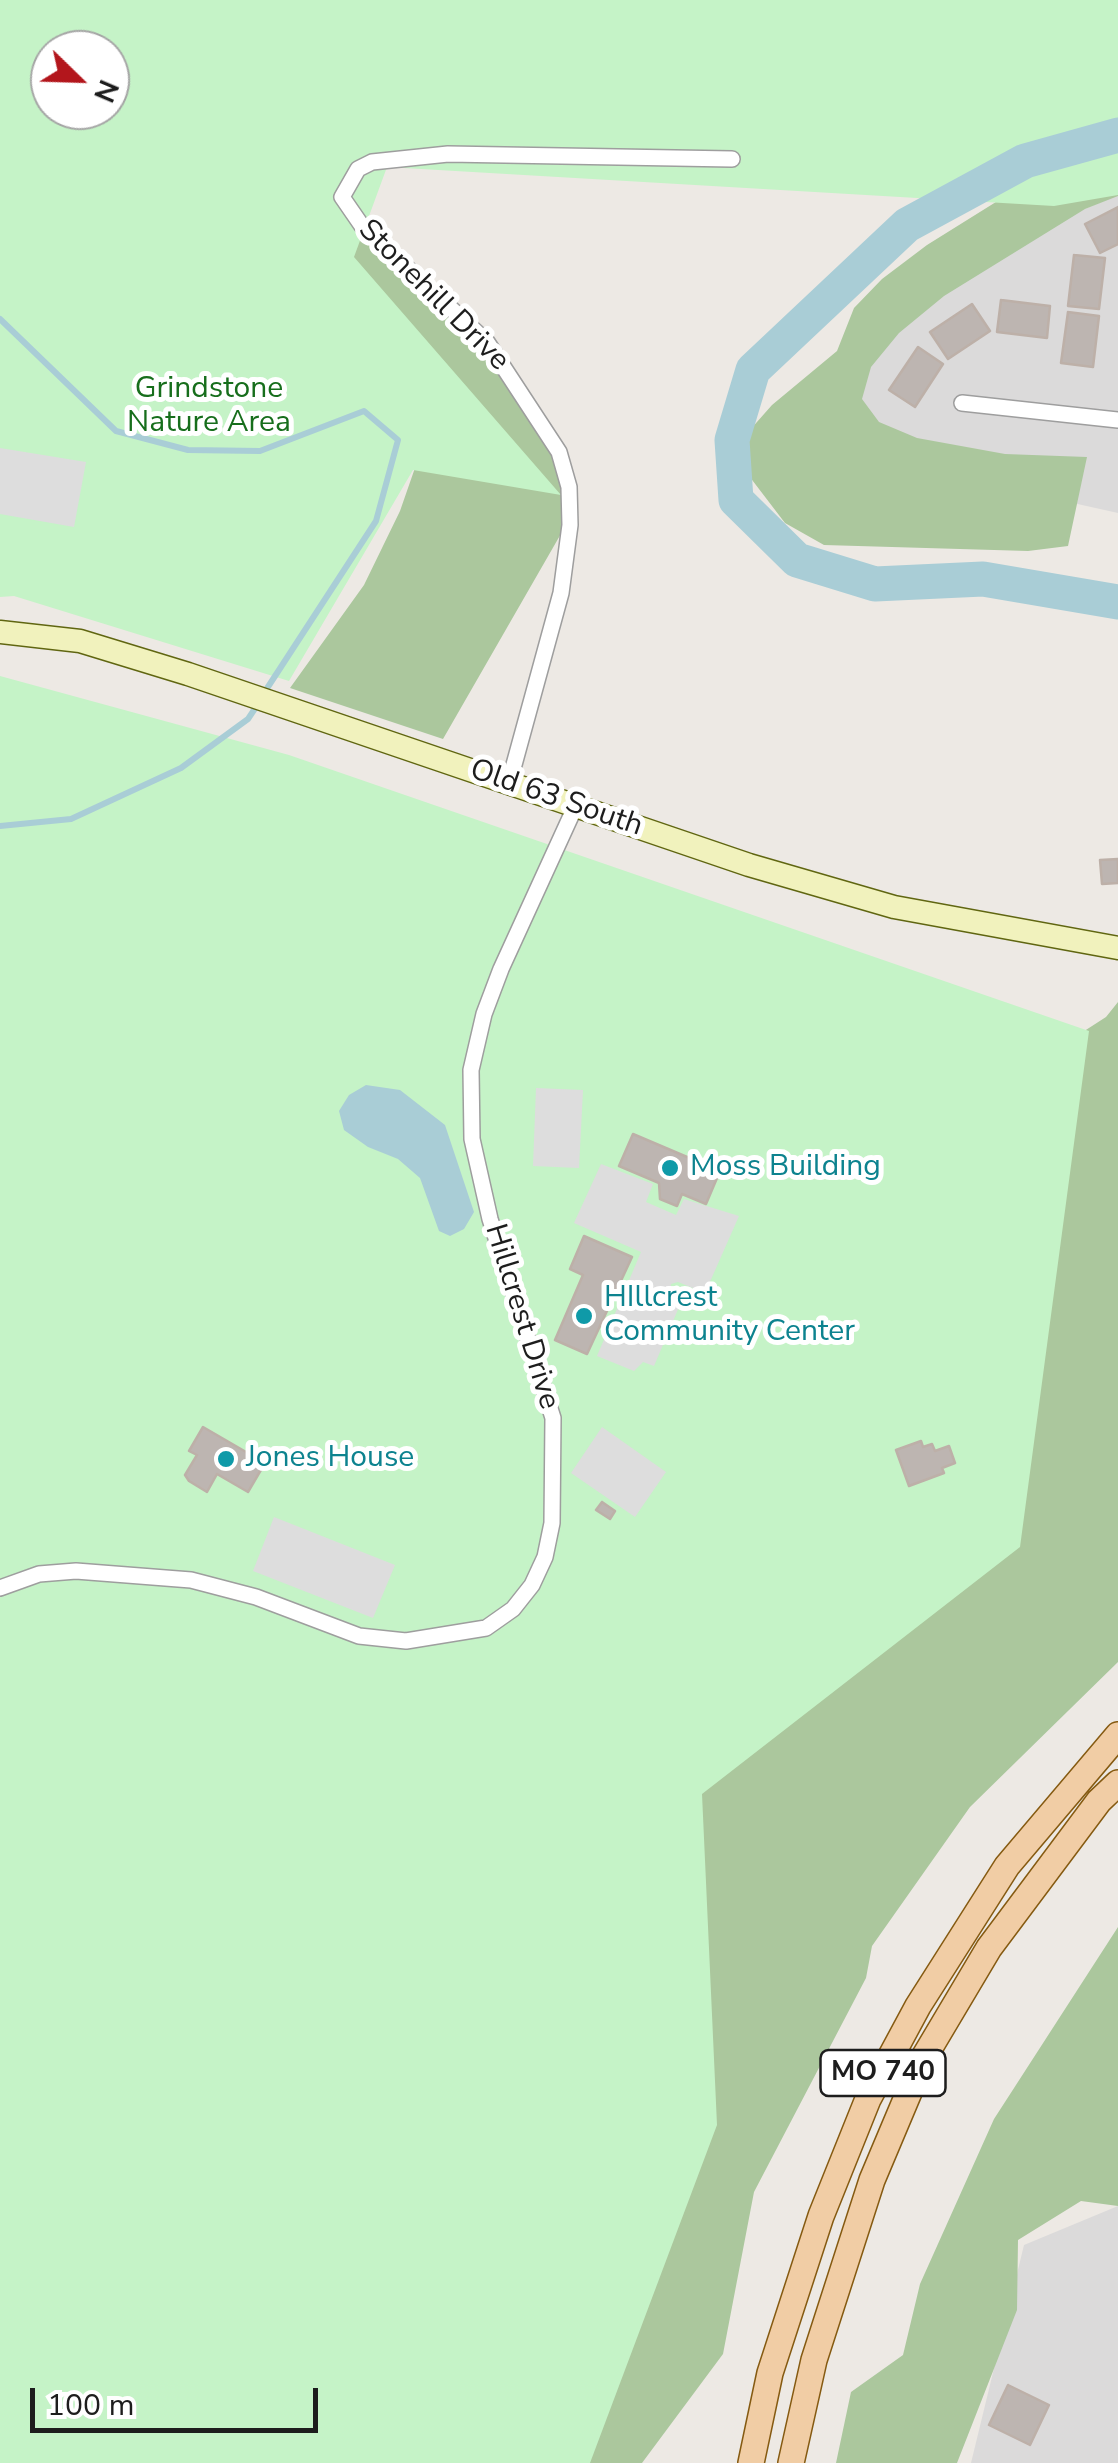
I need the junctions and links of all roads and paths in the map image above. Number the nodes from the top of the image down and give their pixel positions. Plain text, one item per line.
1 (732, 159) dead end
2 (962, 403) dead end
3 (1118, 420) edge
4 (0, 632) edge
5 (509, 783) junction
6 (576, 805) junction
7 (1118, 948) edge
8 (0, 1588) edge
9 (1118, 1735) edge
10 (1118, 1783) edge
11 (751, 2463) edge
12 (792, 2463) edge

1 - 5 street, Stonehill Drive
2 - 3 street
4 - 5 main road, Old 63 South
5 - 6 main road, Old 63 South
6 - 7 main road, Old 63 South
6 - 8 street, Hillcrest Drive
9 - 11 main road, MO 740
10 - 12 main road, MO 740

